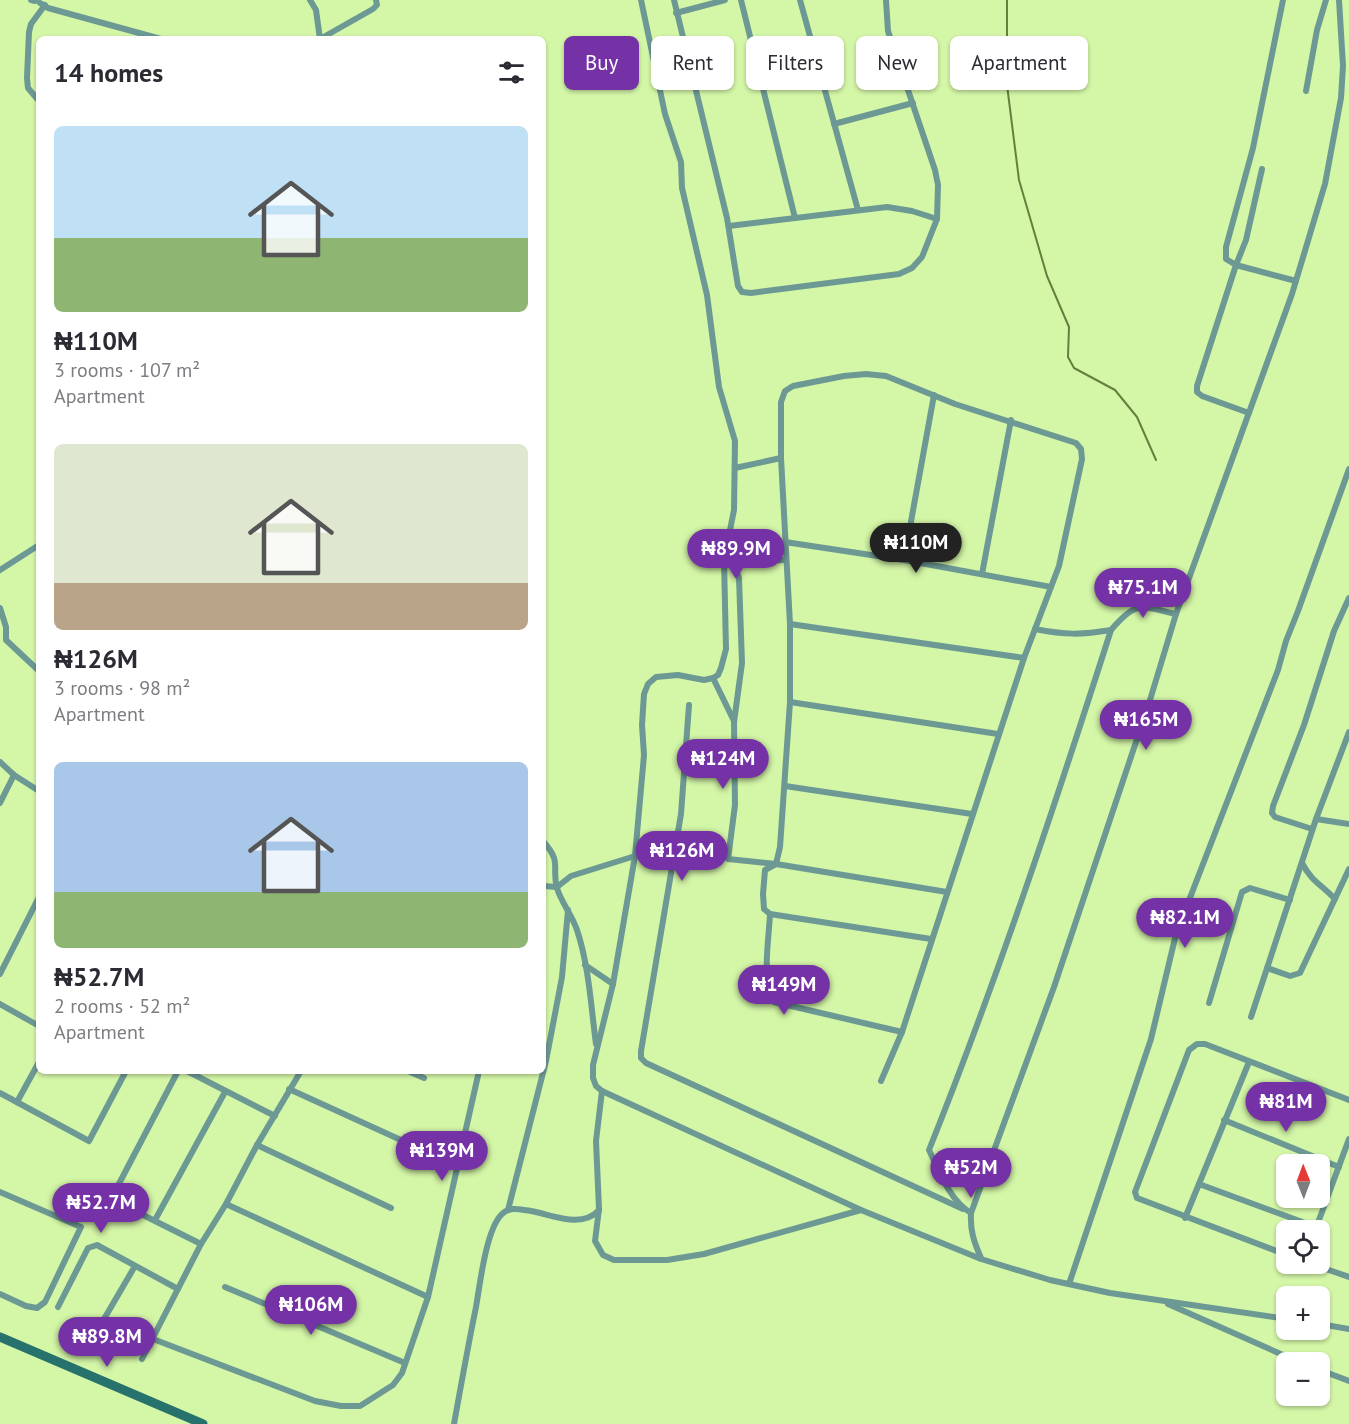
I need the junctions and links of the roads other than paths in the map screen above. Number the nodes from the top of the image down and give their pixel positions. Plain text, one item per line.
1 (310, 0) edge
2 (376, 0) edge
3 (641, 0) edge
4 (674, 0) edge
5 (725, 0) edge
6 (741, 0) edge
7 (800, 0) edge
8 (886, 0) edge
9 (1283, 0) edge
10 (1326, 0) edge
11 (1339, 0) edge
12 (38, 2) edge
13 (676, 13) junction
14 (150, 36) edge
15 (320, 36) edge
16 (325, 36) edge
17 (1306, 91) dead end
18 (36, 97) edge
19 (913, 103) junction
20 (834, 124) junction
21 (1262, 169) dead end
22 (858, 210) junction
23 (795, 218) junction
24 (937, 219) junction
25 (729, 226) junction
26 (1236, 265) junction
27 (1296, 281) junction
28 (934, 395) junction
29 (1249, 413) junction
30 (1011, 420) junction
31 (781, 458) junction
32 (735, 468) junction
33 (1349, 469) edge
34 (785, 542) junction
35 (36, 547) edge
36 (725, 553) junction
37 (786, 560) junction
38 (904, 560) junction
39 (733, 562) junction
40 (0, 570) edge
41 (982, 574) junction
42 (1051, 587) junction
43 (1349, 598) edge
44 (0, 608) edge
45 (1176, 614) junction
46 (1341, 617) junction
47 (1349, 620) edge
48 (790, 624) junction
49 (1035, 629) junction
50 (1111, 630) junction
51 (3, 642) edge
52 (1024, 658) junction
53 (36, 669) edge
54 (712, 678) junction
55 (790, 702) junction
56 (689, 705) dead end
57 (734, 722) junction
58 (1349, 732) edge
59 (998, 734) junction
60 (0, 762) edge
61 (14, 775) junction
62 (785, 786) junction
63 (36, 789) edge
64 (0, 802) edge
65 (972, 814) junction
66 (1316, 819) junction
67 (1349, 824) edge
68 (1312, 830) junction
69 (546, 845) edge
70 (635, 856) junction
71 (1302, 863) junction
72 (776, 864) junction
73 (1349, 868) edge
74 (546, 886) edge
75 (557, 887) junction
76 (947, 892) junction
77 (1335, 899) junction
78 (1290, 900) junction
79 (36, 903) edge
80 (568, 910) junction
81 (770, 914) junction
82 (931, 939) junction
83 (585, 965) junction
84 (1267, 968) junction
85 (0, 974) edge
86 (613, 984) junction
87 (1209, 1003) dead end
88 (0, 1004) edge
89 (1251, 1017) dead end
90 (36, 1024) edge
91 (902, 1032) junction
92 (596, 1048) junction
93 (546, 1061) edge
94 (1249, 1062) junction
95 (36, 1067) edge
96 (124, 1074) edge
97 (176, 1074) edge
98 (192, 1074) edge
99 (297, 1074) edge
100 (415, 1074) edge
101 (478, 1074) edge
102 (543, 1074) edge
103 (424, 1078) dead end
104 (881, 1081) dead end
105 (290, 1089) junction
106 (602, 1091) junction
107 (225, 1092) junction
108 (0, 1093) edge
109 (1349, 1100) edge
110 (17, 1102) junction
111 (275, 1116) junction
112 (1224, 1120) junction
113 (1349, 1138) edge
114 (257, 1145) junction
115 (458, 1166) junction
116 (1339, 1167) junction
117 (1198, 1184) junction
118 (0, 1192) edge
119 (226, 1204) junction
120 (391, 1208) dead end
121 (599, 1209) junction
122 (963, 1209) junction
123 (508, 1210) junction
124 (861, 1210) junction
125 (971, 1213) junction
126 (1185, 1218) junction
127 (155, 1220) junction
128 (1295, 1220) edge
129 (1319, 1220) edge
130 (201, 1244) junction
131 (1276, 1251) edge
132 (981, 1259) junction
133 (135, 1266) junction
134 (1330, 1270) edge
135 (1349, 1277) edge
136 (1070, 1284) junction
137 (225, 1287) dead end
138 (178, 1289) junction
139 (0, 1294) edge
140 (428, 1297) junction
141 (1159, 1300) junction
142 (58, 1307) dead end
143 (1276, 1317) edge
144 (1330, 1326) edge
145 (1349, 1329) edge
146 (0, 1337) edge
147 (153, 1339) junction
148 (90, 1343) dead end
149 (1276, 1352) edge
150 (142, 1359) dead end
151 (405, 1363) junction
152 (1330, 1374) edge
153 (1349, 1381) edge
154 (203, 1424) edge
155 (454, 1424) edge

1 - 15 street
2 - 16 street
3 - 32 street
4 - 13 street
5 - 13 street
6 - 23 street
7 - 20 street
8 - 19 street
9 - 26 street
10 - 17 street
11 - 27 street
12 - 14 street
12 - 18 street
13 - 25 street
19 - 20 street
19 - 24 street
20 - 22 street
21 - 26 street
22 - 23 street
22 - 24 street
23 - 25 street
24 - 25 street
26 - 27 street
26 - 29 street
27 - 29 street
28 - 30 street
28 - 31 street
28 - 38 street
29 - 45 street
30 - 41 street
30 - 42 street
31 - 32 street
31 - 34 street
32 - 36 street
33 - 136 street
34 - 37 street
34 - 38 street
35 - 40 street
36 - 39 street
36 - 54 street
37 - 39 street
37 - 48 street
38 - 41 street
39 - 57 street
41 - 42 street
42 - 49 street
43 - 46 street
44 - 51 street
45 - 50 street
45 - 125 street
46 - 47 street
46 - 68 street
48 - 52 street
48 - 55 street
49 - 50 street
49 - 52 street
50 - 122 street
51 - 53 street
52 - 59 street
54 - 57 street
54 - 70 street
55 - 59 street
55 - 62 street
56 - 122 street
57 - 72 street
58 - 66 street
59 - 65 street
60 - 61 street
61 - 63 street
61 - 64 street
62 - 65 street
62 - 72 street
65 - 76 street
66 - 67 street
66 - 68 street
68 - 71 street
69 - 75 street
70 - 75 street
70 - 86 street
71 - 77 street
71 - 78 street
72 - 76 street
72 - 81 street
73 - 77 street
74 - 75 street
75 - 80 street
76 - 82 street
77 - 84 street
78 - 84 street
78 - 87 street
79 - 85 street
80 - 83 street
80 - 93 street
81 - 82 street
81 - 91 street
82 - 91 street
83 - 86 street
83 - 92 street
84 - 89 street
86 - 92 street
88 - 90 street
91 - 104 street
92 - 106 street
94 - 109 street
94 - 112 street
94 - 126 street
95 - 110 street
96 - 110 street
97 - 127 street
98 - 107 street
99 - 105 street
100 - 103 street
101 - 115 street
102 - 123 street
105 - 111 street
105 - 115 street
106 - 121 street
106 - 124 street
107 - 111 street
107 - 127 street
108 - 110 street
111 - 114 street
112 - 116 street
112 - 117 street
113 - 116 street
114 - 119 street
114 - 120 street
115 - 140 street
116 - 129 street
117 - 126 street
117 - 128 street
118 - 139 street
119 - 130 street
119 - 140 street
121 - 123 street
121 - 124 street
122 - 125 street
123 - 155 street
124 - 132 street
125 - 132 street
126 - 131 street
127 - 130 street
130 - 138 street
132 - 136 street
133 - 138 street
133 - 142 street
133 - 148 street
134 - 135 street
136 - 141 street
137 - 151 street
138 - 147 street
140 - 151 street
141 - 143 street
141 - 149 street
144 - 145 street
146 - 154 main road
147 - 150 street
147 - 151 street
152 - 153 street

